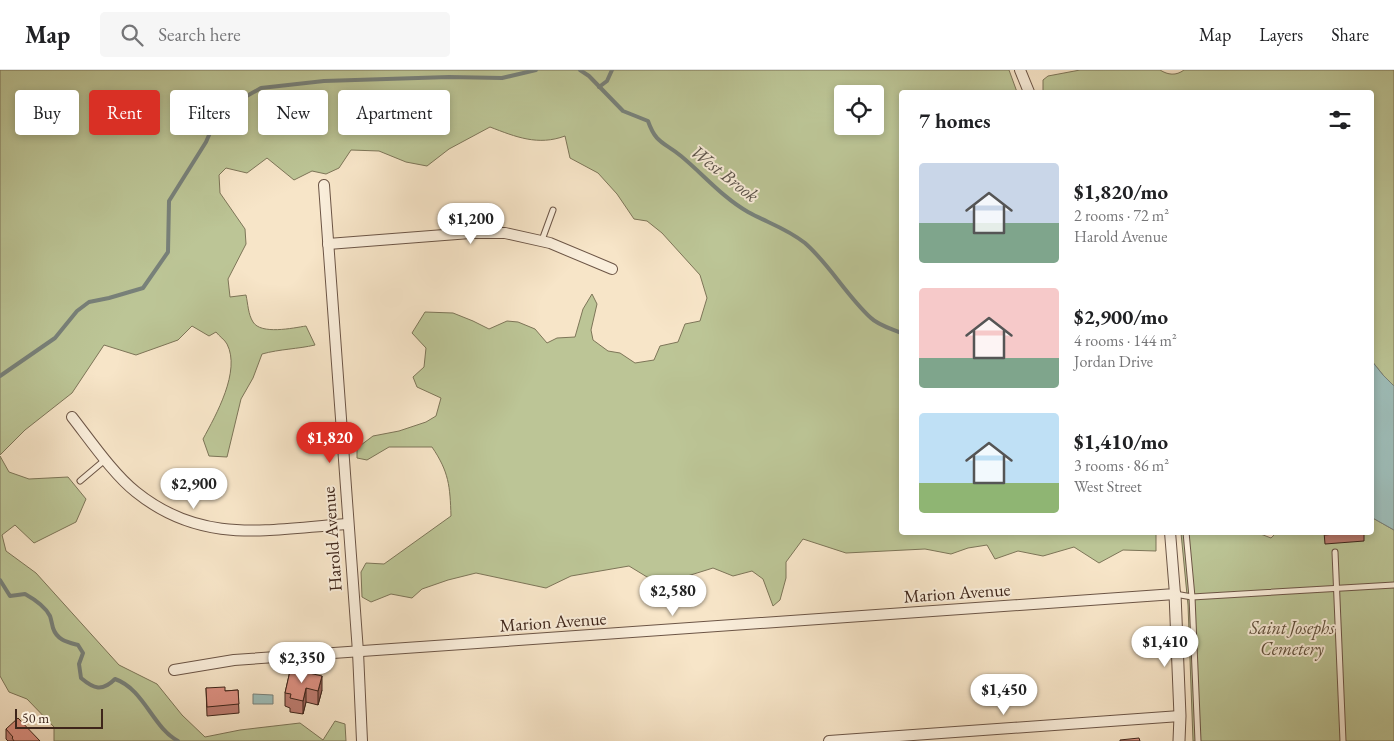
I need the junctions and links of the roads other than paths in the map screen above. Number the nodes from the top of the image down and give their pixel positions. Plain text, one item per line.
1 (1020, 70) edge
2 (1028, 90) edge
3 (324, 185) dead end
4 (552, 210) dead end
5 (542, 240) junction
6 (328, 244) junction
7 (612, 268) dead end
8 (72, 417) dead end
9 (106, 459) junction
10 (80, 481) dead end
11 (347, 524) junction
12 (1170, 535) edge
13 (1186, 535) edge
14 (1335, 552) dead end
15 (1394, 585) edge
16 (1337, 588) junction
17 (1175, 594) junction
18 (1192, 597) junction
19 (358, 652) junction
20 (174, 670) dead end
21 (1180, 716) junction
22 (362, 741) edge
23 (829, 741) edge
24 (1179, 741) edge
25 (1198, 741) edge
26 (1343, 741) edge

1 - 2 street
3 - 6 street, Harold Avenue
4 - 5 lane
5 - 6 street
5 - 7 street
6 - 11 street, Harold Avenue
8 - 9 street
9 - 10 lane
9 - 11 street
11 - 19 street, Harold Avenue
12 - 17 street
13 - 18 lane
14 - 16 lane
15 - 16 lane
16 - 18 lane
16 - 26 lane
17 - 18 lane
17 - 19 street, Marion Avenue
17 - 21 street
18 - 25 lane
19 - 20 street, Marion Avenue
19 - 22 street, Harold Avenue
21 - 23 street
21 - 24 street

